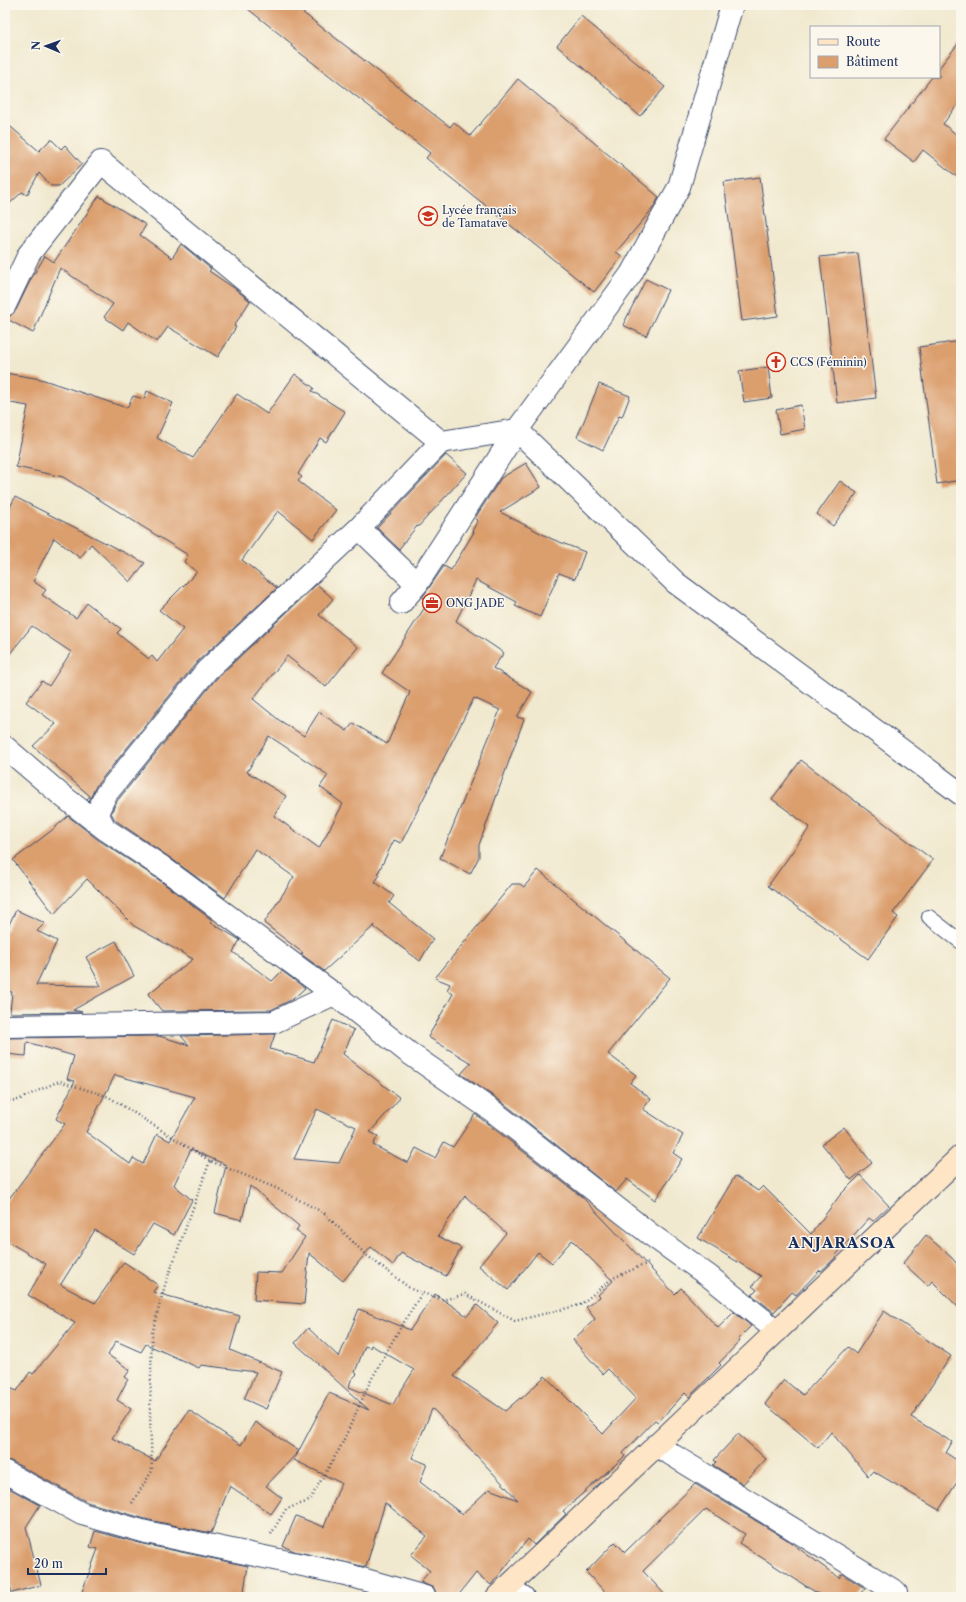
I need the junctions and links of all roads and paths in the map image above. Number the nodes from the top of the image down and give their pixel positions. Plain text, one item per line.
1 (732, 5) edge
2 (5, 305) edge
3 (517, 430) junction
4 (441, 442) junction
5 (359, 528) junction
6 (417, 584) junction
7 (401, 603) dead end
8 (5, 747) edge
9 (961, 794) edge
10 (105, 829) junction
11 (929, 917) dead end
12 (961, 942) edge
13 (334, 994) junction
14 (5, 1026) edge
15 (5, 1100) edge
16 (961, 1156) edge
17 (210, 1161) junction
18 (650, 1262) dead end
19 (422, 1293) junction
20 (777, 1331) junction
21 (656, 1445) junction
22 (5, 1472) edge
23 (119, 1524) junction
24 (259, 1556) junction
25 (509, 1594) edge
26 (898, 1595) edge
27 (425, 1597) edge

1 - 3 street
2 - 4 street
3 - 4 street
3 - 6 street
3 - 9 street
4 - 5 street
5 - 6 street
5 - 10 street
6 - 7 street
8 - 10 street
10 - 13 street
11 - 12 lane
13 - 14 street
13 - 20 street
15 - 17 path
16 - 20 main road
17 - 19 path
17 - 23 path
18 - 19 path
19 - 24 path
20 - 21 main road
21 - 25 main road
21 - 26 street
22 - 23 street
23 - 24 street
24 - 27 street

